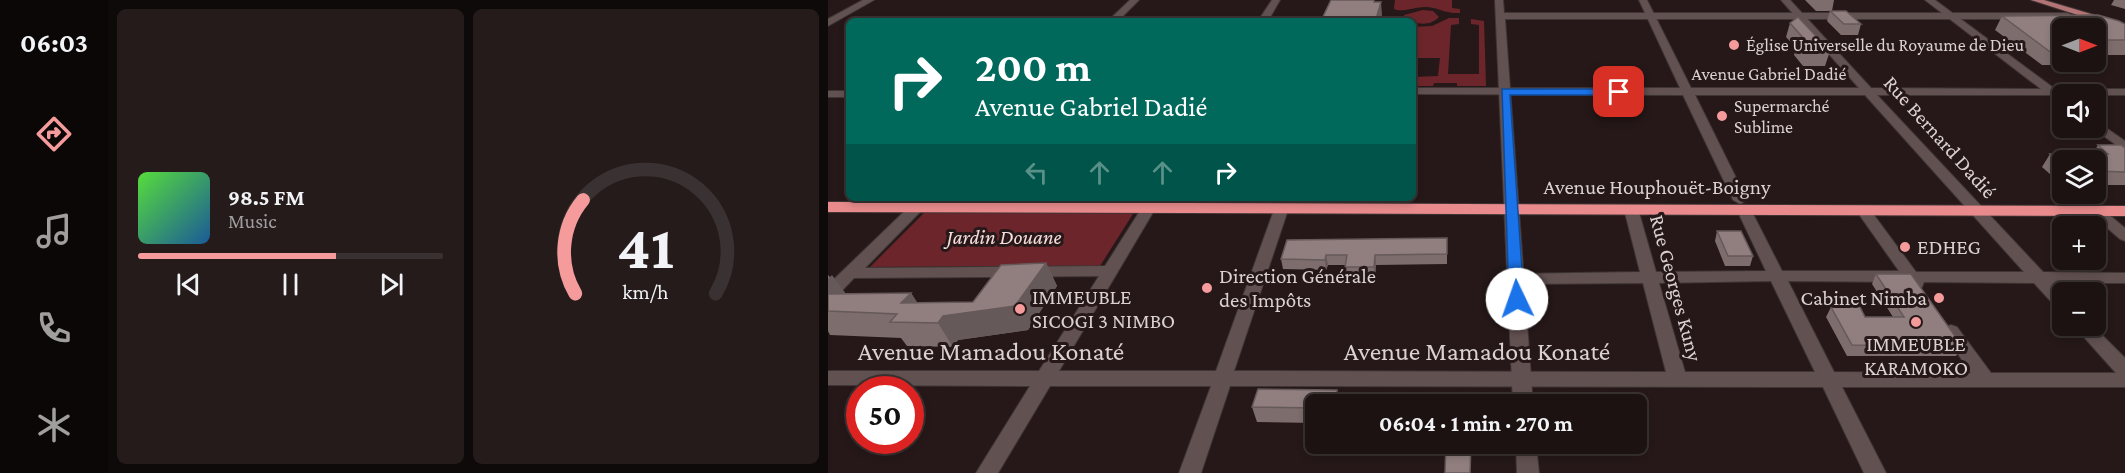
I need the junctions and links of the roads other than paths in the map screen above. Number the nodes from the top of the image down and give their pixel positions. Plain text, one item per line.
1 (870, 0) edge
2 (1135, 0) edge
3 (1276, 0) edge
4 (1500, 0) edge
5 (1643, 0) edge
6 (1785, 0) edge
7 (1929, 0) edge
8 (2035, 0) edge
9 (1500, 16) junction
10 (1650, 16) junction
11 (1799, 16) junction
12 (1951, 16) junction
13 (2086, 16) junction
14 (1116, 18) edge
15 (1265, 18) edge
16 (828, 23) edge
17 (2125, 29) edge
18 (1416, 91) edge
19 (1505, 92) junction
20 (1687, 92) junction
21 (1869, 92) junction
22 (2052, 92) joint
23 (2106, 92) edge
24 (2125, 92) edge
25 (828, 94) edge
26 (846, 94) edge
27 (2106, 133) edge
28 (2125, 147) edge
29 (828, 198) edge
30 (846, 198) edge
31 (1129, 201) edge
32 (2125, 201) edge
33 (1152, 202) edge
34 (1284, 203) edge
35 (1512, 205) junction
36 (1742, 205) junction
37 (1971, 206) junction
38 (828, 207) edge
39 (917, 207) junction
40 (1631, 209) junction
41 (1863, 210) junction
42 (2096, 211) junction
43 (2125, 211) edge
44 (2125, 236) edge
45 (1110, 271) junction
46 (851, 273) junction
47 (1776, 276) junction
48 (1911, 276) junction
49 (1649, 277) junction
50 (2038, 277) junction
51 (2125, 278) edge
52 (1516, 279) junction
53 (2052, 292) edge
54 (828, 295) edge
55 (1924, 295) edge
56 (1938, 313) edge
57 (2093, 336) edge
58 (2125, 370) edge
59 (828, 378) edge
60 (1045, 378) junction
61 (1224, 378) junction
62 (1521, 378) junction
63 (1677, 378) junction
64 (1827, 378) junction
65 (1985, 378) junction
66 (2125, 380) edge
67 (1522, 394) edge
68 (1527, 454) edge
69 (987, 473) edge
70 (1190, 473) edge
71 (1528, 473) edge
72 (1875, 473) edge

1 - 16 street
2 - 14 street
3 - 15 street
4 - 9 street
5 - 10 street
6 - 11 street, Rue Bernard Dadié
7 - 12 street
8 - 13 main road
9 - 10 street
9 - 19 street
10 - 11 street
10 - 20 street
11 - 12 street
11 - 21 street, Rue Bernard Dadié
12 - 13 street
12 - 22 street
13 - 17 main road
18 - 19 street, Avenue Gabriel Dadié
19 - 20 street, Avenue Gabriel Dadié
19 - 35 street
20 - 21 street, Avenue Gabriel Dadié
20 - 36 street
21 - 22 street, Avenue Gabriel Dadié
21 - 37 street, Rue Bernard Dadié
23 - 24 street, Avenue Gabriel Dadié
25 - 26 street
27 - 28 street
29 - 30 highway
31 - 33 highway, Avenue Houphouët-Boigny
32 - 37 highway, Avenue Houphouët-Boigny
33 - 34 highway, Avenue Houphouët-Boigny
33 - 39 highway, Avenue Houphouët-Boigny
33 - 45 street
34 - 35 highway, Avenue Houphouët-Boigny
34 - 61 street
35 - 36 highway, Avenue Houphouët-Boigny
35 - 40 highway, Avenue Houphouët-Boigny
35 - 52 street
36 - 37 highway, Avenue Houphouët-Boigny
36 - 40 highway, Avenue Houphouët-Boigny
36 - 41 highway, Avenue Houphouët-Boigny
36 - 47 street
37 - 41 highway, Avenue Houphouët-Boigny
37 - 42 highway, Avenue Houphouët-Boigny
37 - 50 street, Rue Bernard Dadié
38 - 39 highway, Avenue Houphouët-Boigny
39 - 46 street
40 - 49 street, Rue Georges Kuny
41 - 48 street
42 - 43 highway, Avenue Houphouët-Boigny
42 - 44 street
45 - 46 street
45 - 60 street
46 - 54 street
47 - 48 street
47 - 49 street
47 - 64 street
48 - 50 street
48 - 55 street
49 - 52 street
49 - 63 street, Rue Georges Kuny
50 - 51 street
50 - 53 street, Rue Bernard Dadié
52 - 62 street
56 - 65 street
57 - 58 street
59 - 60 street, Avenue Mamadou Konaté
60 - 61 street, Avenue Mamadou Konaté
60 - 69 street
61 - 62 street, Avenue Mamadou Konaté
61 - 70 street
62 - 63 street, Avenue Mamadou Konaté
62 - 67 street
63 - 64 street, Avenue Mamadou Konaté
64 - 65 street, Avenue Mamadou Konaté
64 - 72 street
65 - 66 street, Avenue Mamadou Konaté
68 - 71 street

